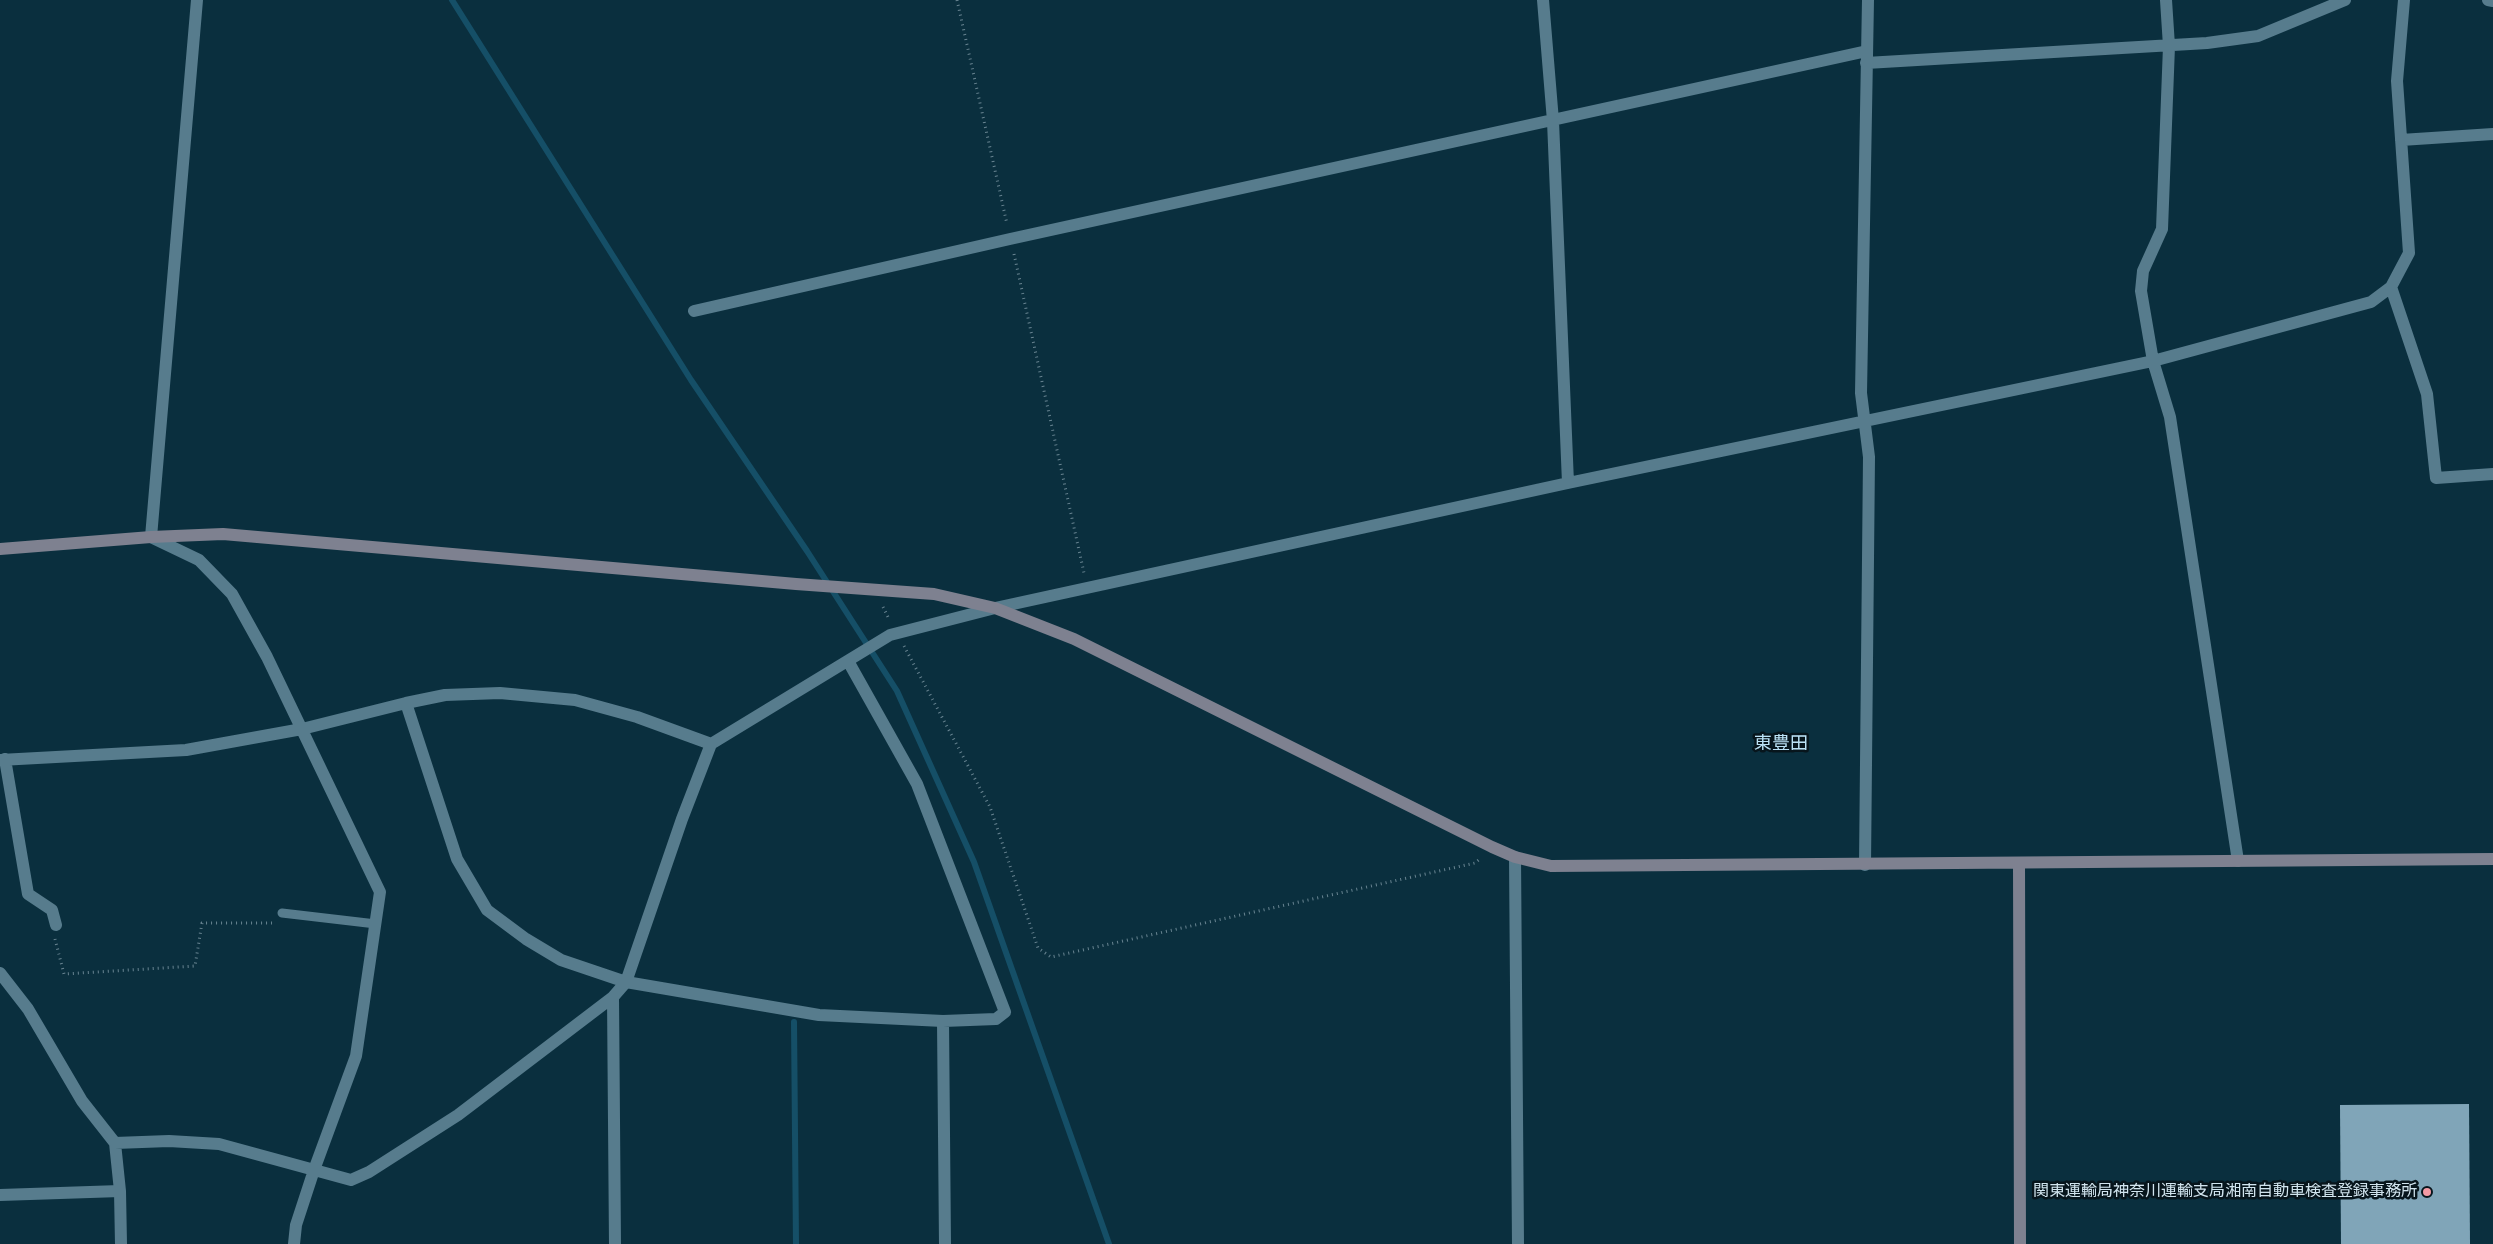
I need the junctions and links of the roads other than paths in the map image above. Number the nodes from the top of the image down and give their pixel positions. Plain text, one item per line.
1 (197, 0) edge
2 (1543, 0) edge
3 (1868, 0) edge
4 (2166, 0) edge
5 (2345, 0) edge
6 (2404, 0) edge
7 (2488, 0) edge
8 (2493, 1) edge
9 (2169, 46) junction
10 (1866, 57) junction
11 (1553, 121) junction
12 (2493, 134) edge
13 (2401, 140) junction
14 (2391, 287) junction
15 (694, 311) dead end
16 (2153, 361) junction
17 (1865, 422) junction
18 (2493, 474) edge
19 (1568, 483) junction
20 (151, 537) junction
21 (0, 549) edge
22 (995, 608) junction
23 (848, 662) junction
24 (406, 704) junction
25 (302, 728) junction
26 (711, 744) junction
27 (3, 759) edge
28 (1515, 857) junction
29 (2493, 859) edge
30 (2238, 861) junction
31 (1865, 864) junction
32 (2019, 864) junction
33 (282, 913) road end
34 (376, 924) junction
35 (56, 926) road end
36 (0, 973) edge
37 (626, 982) junction
38 (613, 997) junction
39 (943, 1021) junction
40 (115, 1143) junction
41 (314, 1170) junction
42 (120, 1190) junction
43 (0, 1195) edge
44 (121, 1244) edge
45 (294, 1244) edge
46 (615, 1244) edge
47 (946, 1244) edge
48 (1518, 1244) edge
49 (2020, 1244) edge

1 - 20 street
2 - 11 street
3 - 10 street
4 - 9 street
5 - 9 street
6 - 13 street
7 - 8 street
9 - 10 street
9 - 16 street
10 - 11 street
10 - 17 street
11 - 15 street
11 - 19 street
12 - 13 street
13 - 14 street
14 - 16 street
14 - 18 street
16 - 17 street
16 - 30 street
17 - 19 street
17 - 31 street
19 - 22 street
20 - 21 street
20 - 22 street
20 - 25 street
22 - 23 street
22 - 28 street
23 - 26 street
23 - 39 street
24 - 25 street
24 - 26 street
24 - 37 street
25 - 27 street
25 - 34 street
26 - 37 street
27 - 35 street
28 - 31 street
28 - 48 street
29 - 30 street
30 - 32 street
31 - 32 street
32 - 49 street
33 - 34 lane
34 - 41 street
36 - 40 street
37 - 38 street
37 - 39 street
38 - 41 street
38 - 46 street
39 - 47 street
40 - 41 street
40 - 42 street
41 - 45 street
42 - 43 street
42 - 44 street

